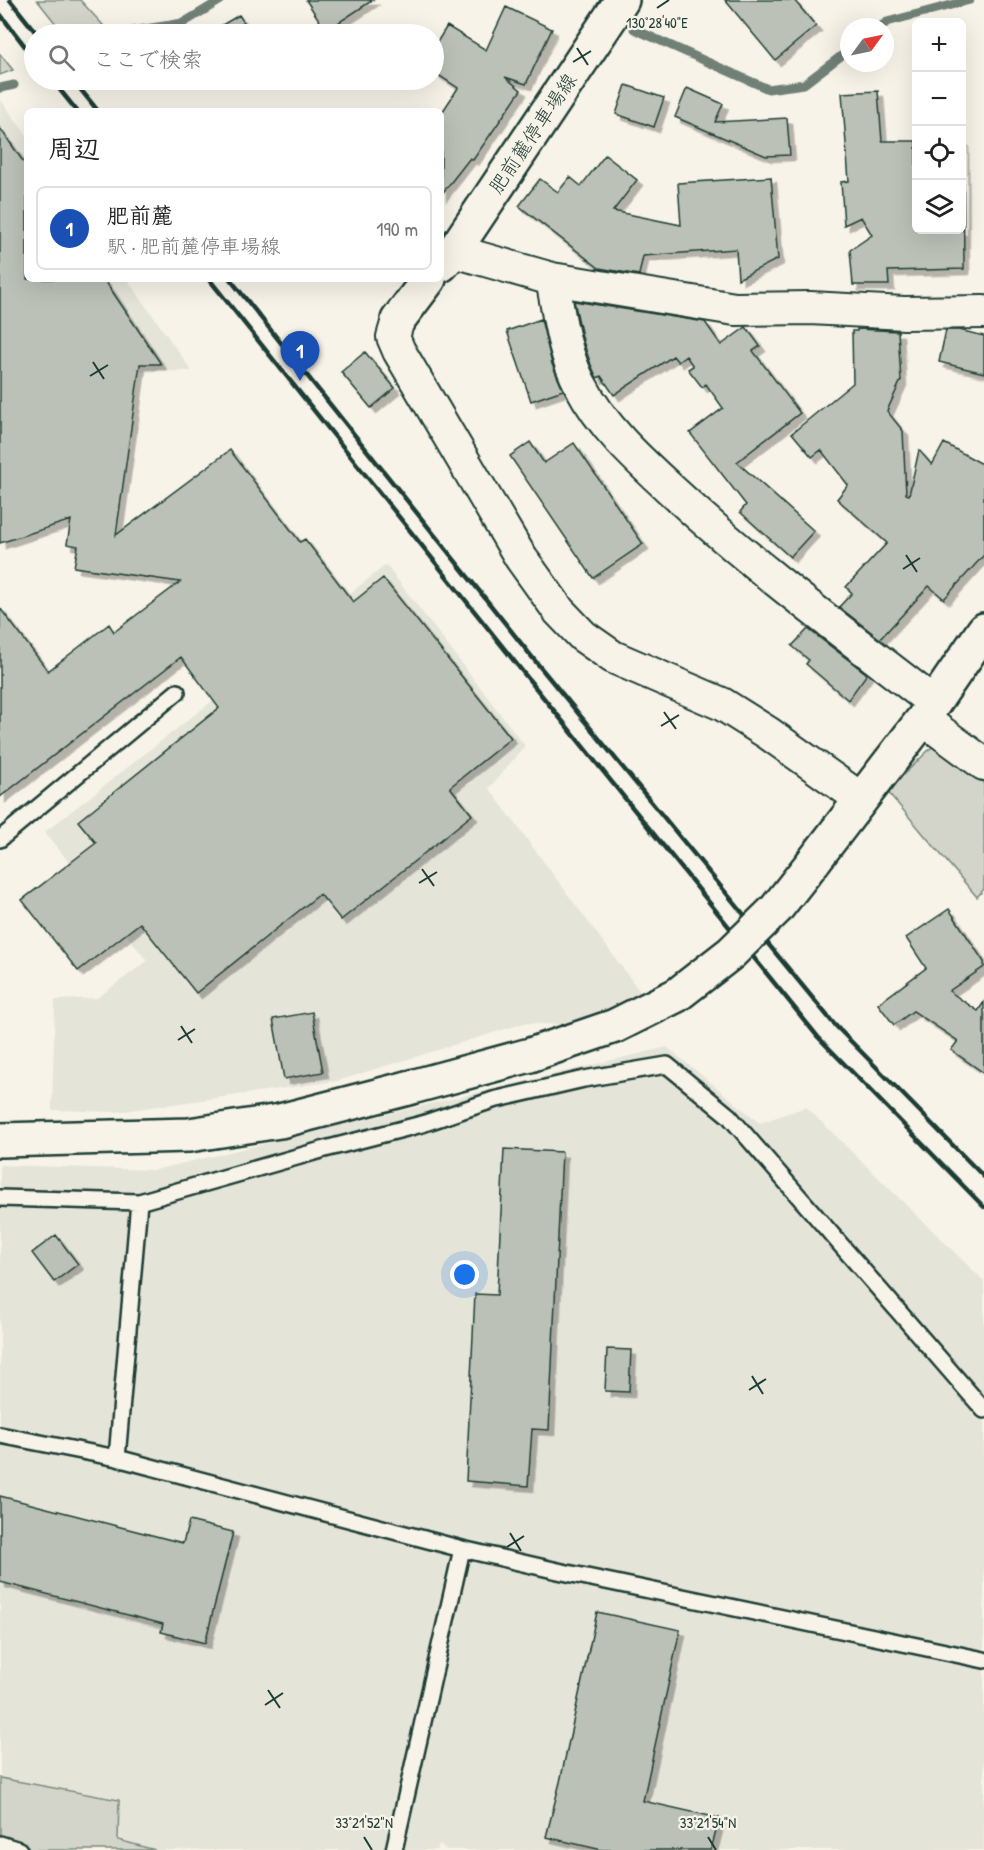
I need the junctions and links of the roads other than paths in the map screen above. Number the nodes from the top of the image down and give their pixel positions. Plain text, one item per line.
1 (622, 0) edge
2 (447, 258) edge
3 (552, 279) junction
4 (427, 282) edge
5 (984, 312) edge
6 (398, 320) joint
7 (984, 630) edge
8 (177, 692) dead end
9 (929, 711) junction
10 (984, 764) edge
11 (861, 799) junction
12 (0, 839) edge
13 (0, 1140) edge
14 (0, 1198) edge
15 (139, 1202) junction
16 (984, 1410) edge
17 (0, 1435) edge
18 (117, 1458) junction
19 (462, 1549) junction
20 (984, 1660) edge
21 (0, 1844) edge
22 (19, 1850) edge
23 (394, 1850) edge

1 - 2 street, 肥前麓停車場線
2 - 3 street
3 - 5 street
3 - 9 street
4 - 6 street
6 - 11 street
7 - 9 street
8 - 12 lane
9 - 10 street
9 - 11 street
11 - 13 street, bridge
14 - 15 lane
15 - 16 lane
15 - 18 lane
17 - 18 lane
18 - 19 lane
19 - 20 lane
19 - 23 lane
21 - 22 lane

